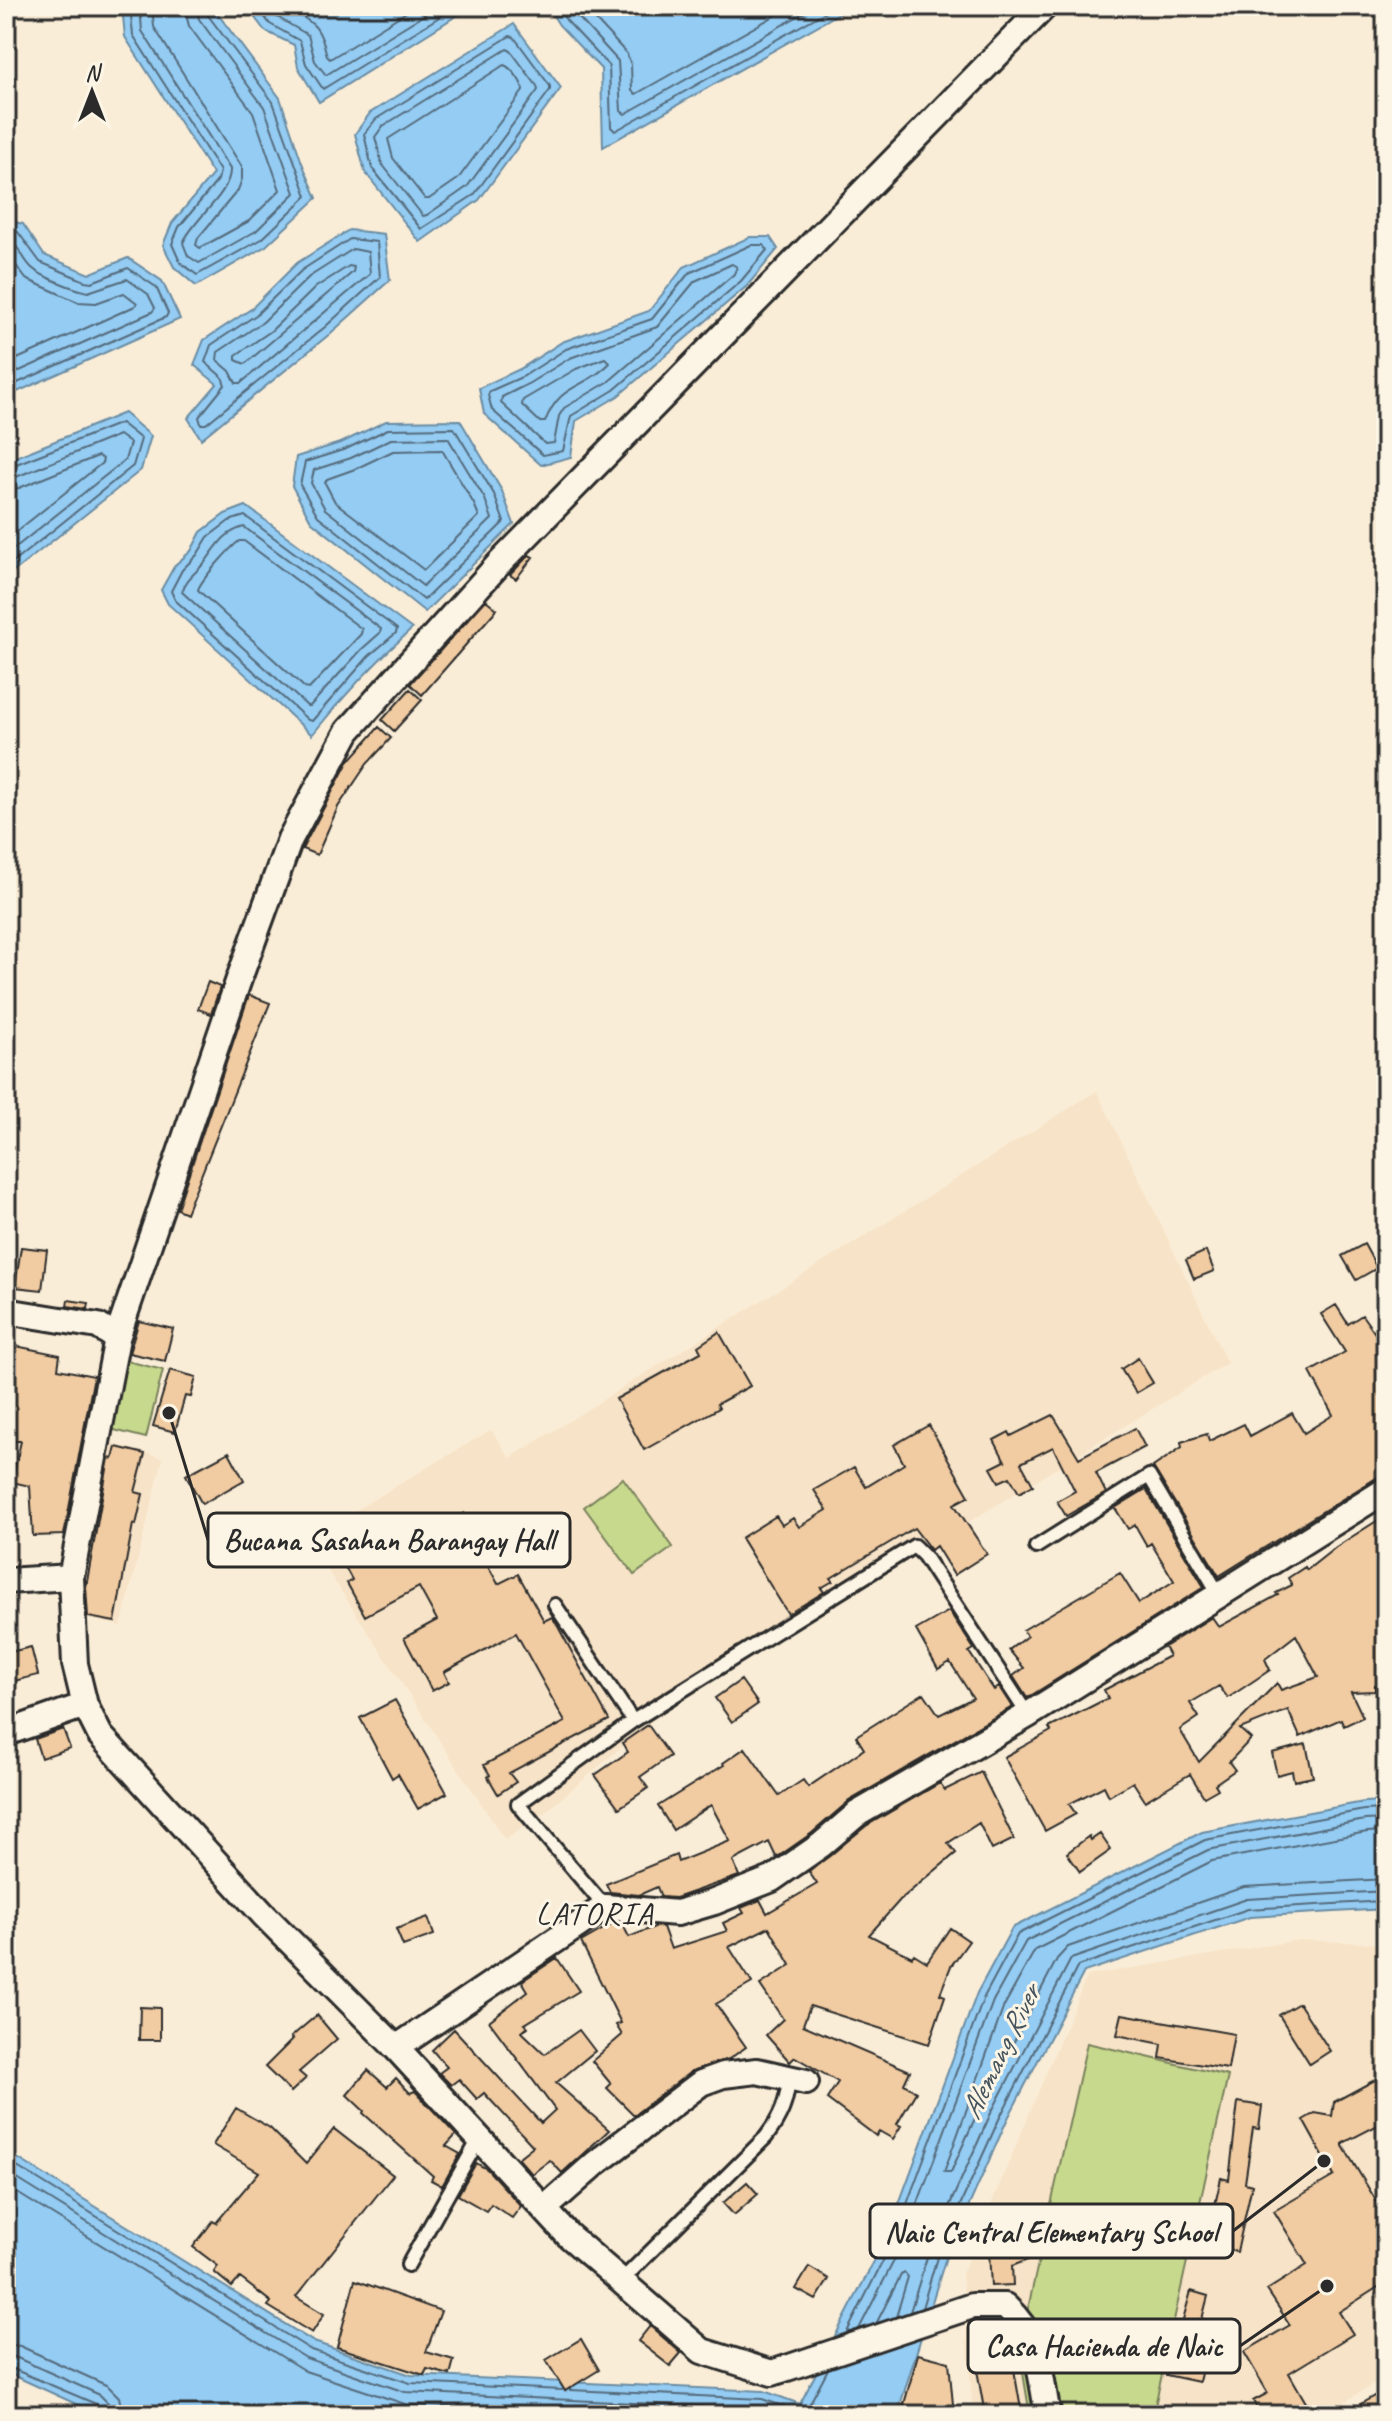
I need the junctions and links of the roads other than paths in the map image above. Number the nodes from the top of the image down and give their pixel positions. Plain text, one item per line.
1 (1045, 6) edge
2 (6, 1311) edge
3 (117, 1338) junction
4 (1386, 1490) edge
5 (1036, 1547) dead end
6 (71, 1577) junction
7 (6, 1581) edge
8 (1220, 1596) junction
9 (555, 1605) dead end
10 (85, 1705) junction
11 (1028, 1715) junction
12 (633, 1721) junction
13 (6, 1733) edge
14 (605, 1907) junction
15 (396, 2048) junction
16 (797, 2080) joint
17 (479, 2139) junction
18 (544, 2209) junction
19 (408, 2265) dead end
20 (621, 2281) junction
21 (1048, 2415) edge

1 - 3 street
2 - 3 street
3 - 6 street
4 - 8 street
5 - 8 lane
6 - 7 street
6 - 10 street
8 - 11 street
9 - 12 lane
10 - 13 street
10 - 15 street
11 - 12 lane
11 - 14 street
12 - 14 lane
14 - 15 street
15 - 17 street
16 - 18 street
16 - 20 lane
17 - 18 street
17 - 19 lane
18 - 20 street
20 - 21 street

